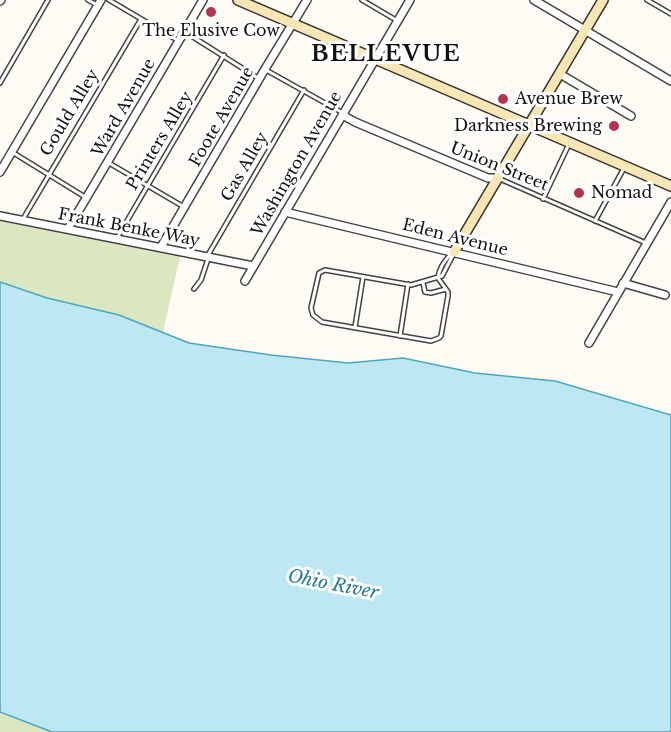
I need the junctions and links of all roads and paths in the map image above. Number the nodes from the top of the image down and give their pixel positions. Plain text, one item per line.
1 (48, 0) edge
2 (88, 0) edge
3 (109, 0) edge
4 (203, 0) edge
5 (238, 0) edge
6 (307, 0) edge
7 (362, 0) edge
8 (410, 0) edge
9 (534, 0) edge
10 (603, 0) edge
11 (647, 0) edge
12 (99, 3) edge
13 (671, 14) edge
14 (141, 19) junction
15 (398, 21) junction
16 (293, 24) junction
17 (585, 31) junction
18 (185, 32) junction
19 (179, 41) junction
20 (224, 56) junction
21 (375, 59) junction
22 (265, 69) junction
23 (560, 74) junction
24 (259, 79) junction
25 (671, 81) edge
26 (0, 83) edge
27 (304, 90) junction
28 (343, 113) junction
29 (631, 116) dead end
30 (529, 126) junction
31 (570, 143) junction
32 (12, 152) junction
33 (108, 162) junction
34 (625, 166) junction
35 (0, 171) edge
36 (48, 174) junction
37 (498, 178) junction
38 (148, 186) junction
39 (671, 186) edge
40 (87, 198) junction
41 (543, 199) junction
42 (671, 202) edge
43 (185, 207) junction
44 (285, 212) junction
45 (0, 216) edge
46 (22, 220) junction
47 (595, 221) junction
48 (68, 229) junction
49 (117, 238) junction
50 (646, 243) junction
51 (161, 248) junction
52 (454, 252) junction
53 (208, 257) junction
54 (253, 266) junction
55 (363, 277) junction
56 (438, 278) junction
57 (245, 281) dead end
58 (423, 282) junction
59 (623, 283) junction
60 (408, 284) junction
61 (194, 289) dead end
62 (446, 289) junction
63 (618, 292) junction
64 (665, 295) dead end
65 (355, 327) junction
66 (400, 336) junction
67 (589, 343) dead end

1 - 26 lane
2 - 12 lane
3 - 14 lane
4 - 18 street, Ward Avenue
5 - 16 main road
6 - 16 street, Foote Avenue
7 - 15 lane
8 - 15 street, Washington Avenue
9 - 17 street
10 - 17 main road
11 - 13 lane
12 - 32 street
14 - 19 lane
14 - 36 lane, Gould Alley
15 - 21 street, Washington Avenue
16 - 21 main road
16 - 22 street, Foote Avenue
17 - 23 main road
17 - 25 street
18 - 19 street, Ward Avenue
18 - 20 lane
19 - 33 street, Ward Avenue
20 - 24 lane
20 - 38 lane, Printers Alley
21 - 28 street, Washington Avenue
21 - 30 main road
22 - 24 street, Foote Avenue
22 - 27 lane
23 - 29 street
23 - 30 main road
24 - 43 street, Foote Avenue
27 - 28 lane
27 - 53 lane, Gas Alley
28 - 37 street, Union Street
28 - 44 street, Washington Avenue
30 - 31 main road
30 - 37 main road
31 - 34 main road
31 - 41 lane
32 - 35 street
32 - 36 lane
33 - 38 lane
33 - 40 street, Ward Avenue
34 - 39 main road
34 - 47 lane
36 - 40 lane
36 - 46 lane, Gould Alley
37 - 41 lane, Union Street
37 - 52 main road
38 - 43 lane
38 - 49 lane, Printers Alley
40 - 48 street, Ward Avenue
41 - 47 lane, Union Street
42 - 50 street
43 - 51 street, Foote Avenue
44 - 52 street, Eden Avenue
44 - 54 street, Washington Avenue
45 - 46 street, Frank Benke Way
46 - 48 street, Frank Benke Way
47 - 50 lane, Union Street
48 - 49 street, Frank Benke Way
49 - 51 street, Frank Benke Way
50 - 59 street
51 - 53 street, Frank Benke Way
52 - 56 lane
52 - 63 street, Eden Avenue
53 - 54 street, Frank Benke Way
53 - 61 lane, Gas Alley
54 - 57 street, Washington Avenue
55 - 60 lane
55 - 65 lane
55 - 65 lane
56 - 58 lane
56 - 62 lane
58 - 60 lane
58 - 62 lane
59 - 63 street
59 - 64 street
60 - 66 lane
62 - 66 lane
63 - 67 street
65 - 66 lane

